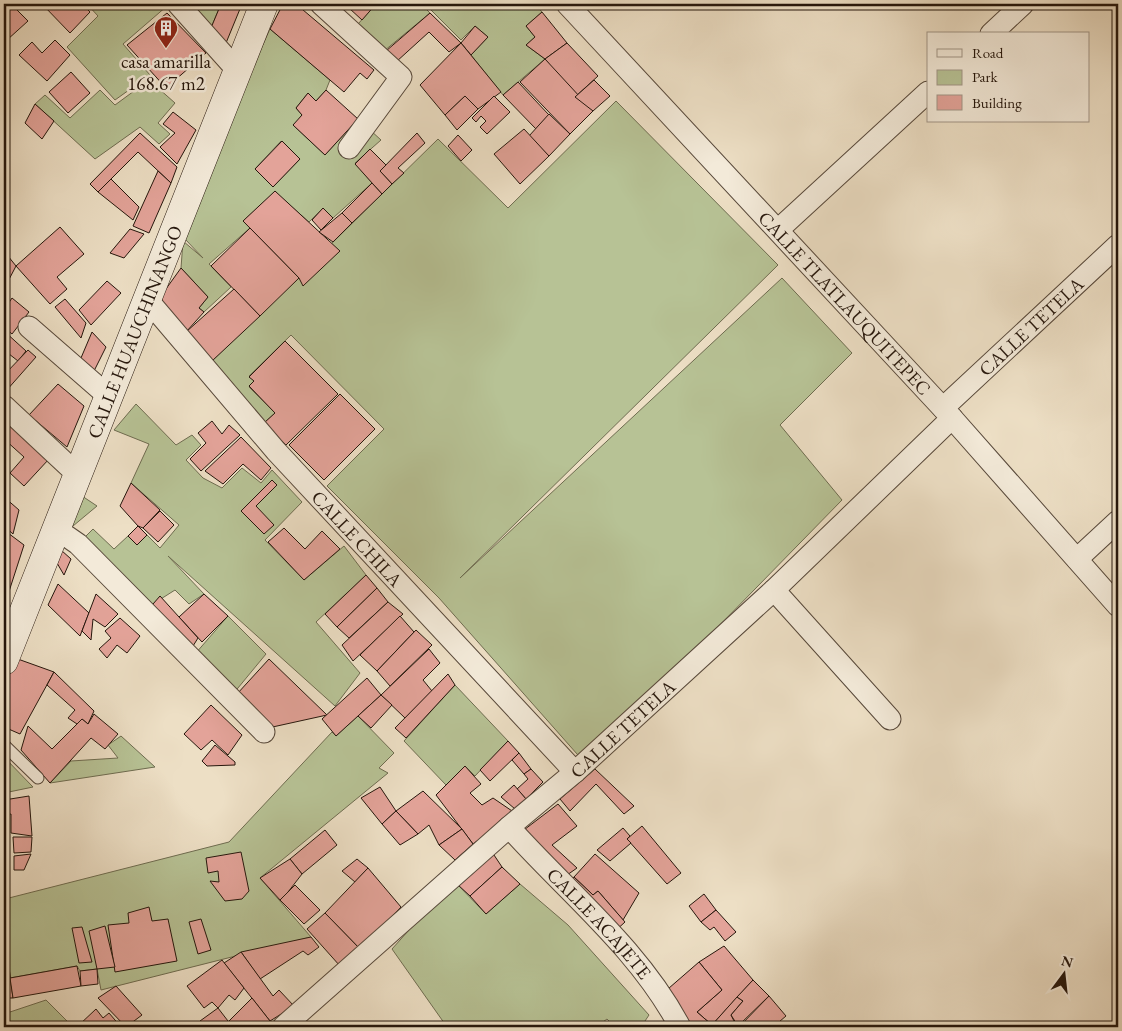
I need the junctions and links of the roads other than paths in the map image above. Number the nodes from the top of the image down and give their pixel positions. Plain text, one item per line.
1 (178, 4) edge
2 (264, 4) edge
3 (321, 4) edge
4 (567, 4) edge
5 (1023, 4) edge
6 (993, 32) edge
7 (237, 70) junction
8 (927, 93) edge
9 (349, 148) dead end
10 (779, 230) junction
11 (1118, 245) edge
12 (146, 298) junction
13 (29, 327) dead end
14 (107, 395) junction
15 (4, 406) edge
16 (948, 413) junction
17 (76, 474) junction
18 (1118, 521) edge
19 (55, 528) junction
20 (1077, 559) junction
21 (774, 590) junction
22 (1118, 606) edge
23 (9, 629) edge
24 (4, 661) edge
25 (890, 719) dead end
26 (264, 732) dead end
27 (4, 745) edge
28 (575, 772) junction
29 (38, 778) dead end
30 (508, 827) junction
31 (283, 1027) edge
32 (680, 1027) edge

1 - 7 street
2 - 7 main road, CALLE HUAUCHINANGO
3 - 9 street
4 - 10 street, CALLE TLATLAUQUITEPEC
5 - 6 street
7 - 12 main road, CALLE HUAUCHINANGO
8 - 10 street
10 - 16 street, CALLE TLATLAUQUITEPEC
11 - 16 street, CALLE TETELA
12 - 14 main road, CALLE HUAUCHINANGO
12 - 28 street, CALLE CHILA
13 - 14 street
14 - 17 main road, CALLE HUAUCHINANGO
15 - 17 street
16 - 20 street, CALLE TLATLAUQUITEPEC
16 - 21 street, CALLE TETELA
17 - 19 main road, CALLE HUAUCHINANGO
18 - 20 street
19 - 23 main road, CALLE HUAUCHINANGO
19 - 26 street
20 - 22 street, CALLE TLATLAUQUITEPEC
21 - 25 street
21 - 28 street, CALLE TETELA
23 - 24 main road, CALLE HUAUCHINANGO
27 - 29 lane
28 - 30 street, CALLE TETELA
30 - 31 street, CALLE TETELA
30 - 32 street, CALLE ACAJETE

